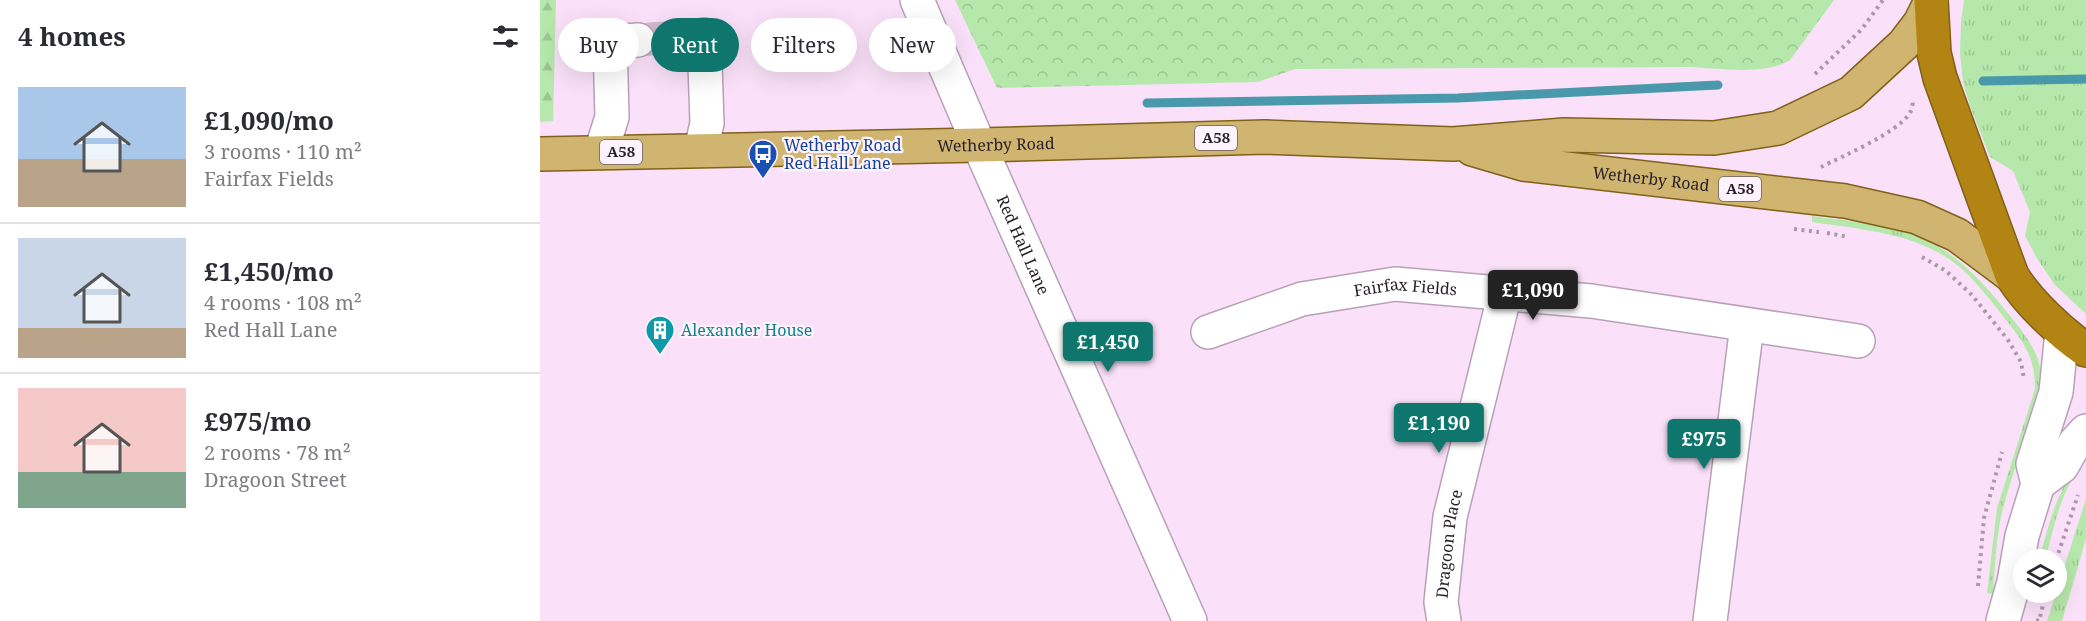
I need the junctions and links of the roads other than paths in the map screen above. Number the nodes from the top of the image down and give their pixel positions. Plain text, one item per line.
1 (917, 0) edge
2 (1931, 0) edge
3 (611, 72) edge
4 (705, 72) edge
5 (706, 87) junction
6 (1453, 144) junction
7 (979, 145) junction
8 (745, 149) junction
9 (701, 150) junction
10 (601, 152) junction
11 (540, 154) edge
12 (2012, 276) junction
13 (1505, 293) junction
14 (1747, 325) junction
15 (1208, 332) dead end
16 (1858, 341) dead end
17 (2074, 341) edge
18 (2086, 431) edge
19 (2038, 484) junction
20 (1190, 621) edge
21 (1444, 621) edge
22 (1710, 621) edge
23 (2004, 621) edge

1 - 7 street, Red Hall Lane
2 - 6 main road, Wetherby Road / A58
2 - 12 highway
3 - 10 street
4 - 5 street
5 - 8 street
5 - 9 street
6 - 7 main road, Wetherby Road / A58
6 - 12 main road, Wetherby Road / A58
7 - 8 main road, Wetherby Road / A58
7 - 20 street, Red Hall Lane
8 - 9 main road, Wetherby Road / A58
9 - 10 main road, Wetherby Road / A58
10 - 11 main road, Wetherby Road / A58
12 - 17 highway
13 - 14 street, Fairfax Fields
13 - 15 street, Fairfax Fields
13 - 21 street, Dragoon Place
14 - 16 street, Fairfax Fields
14 - 22 street
17 - 19 street
18 - 19 street
19 - 23 street

